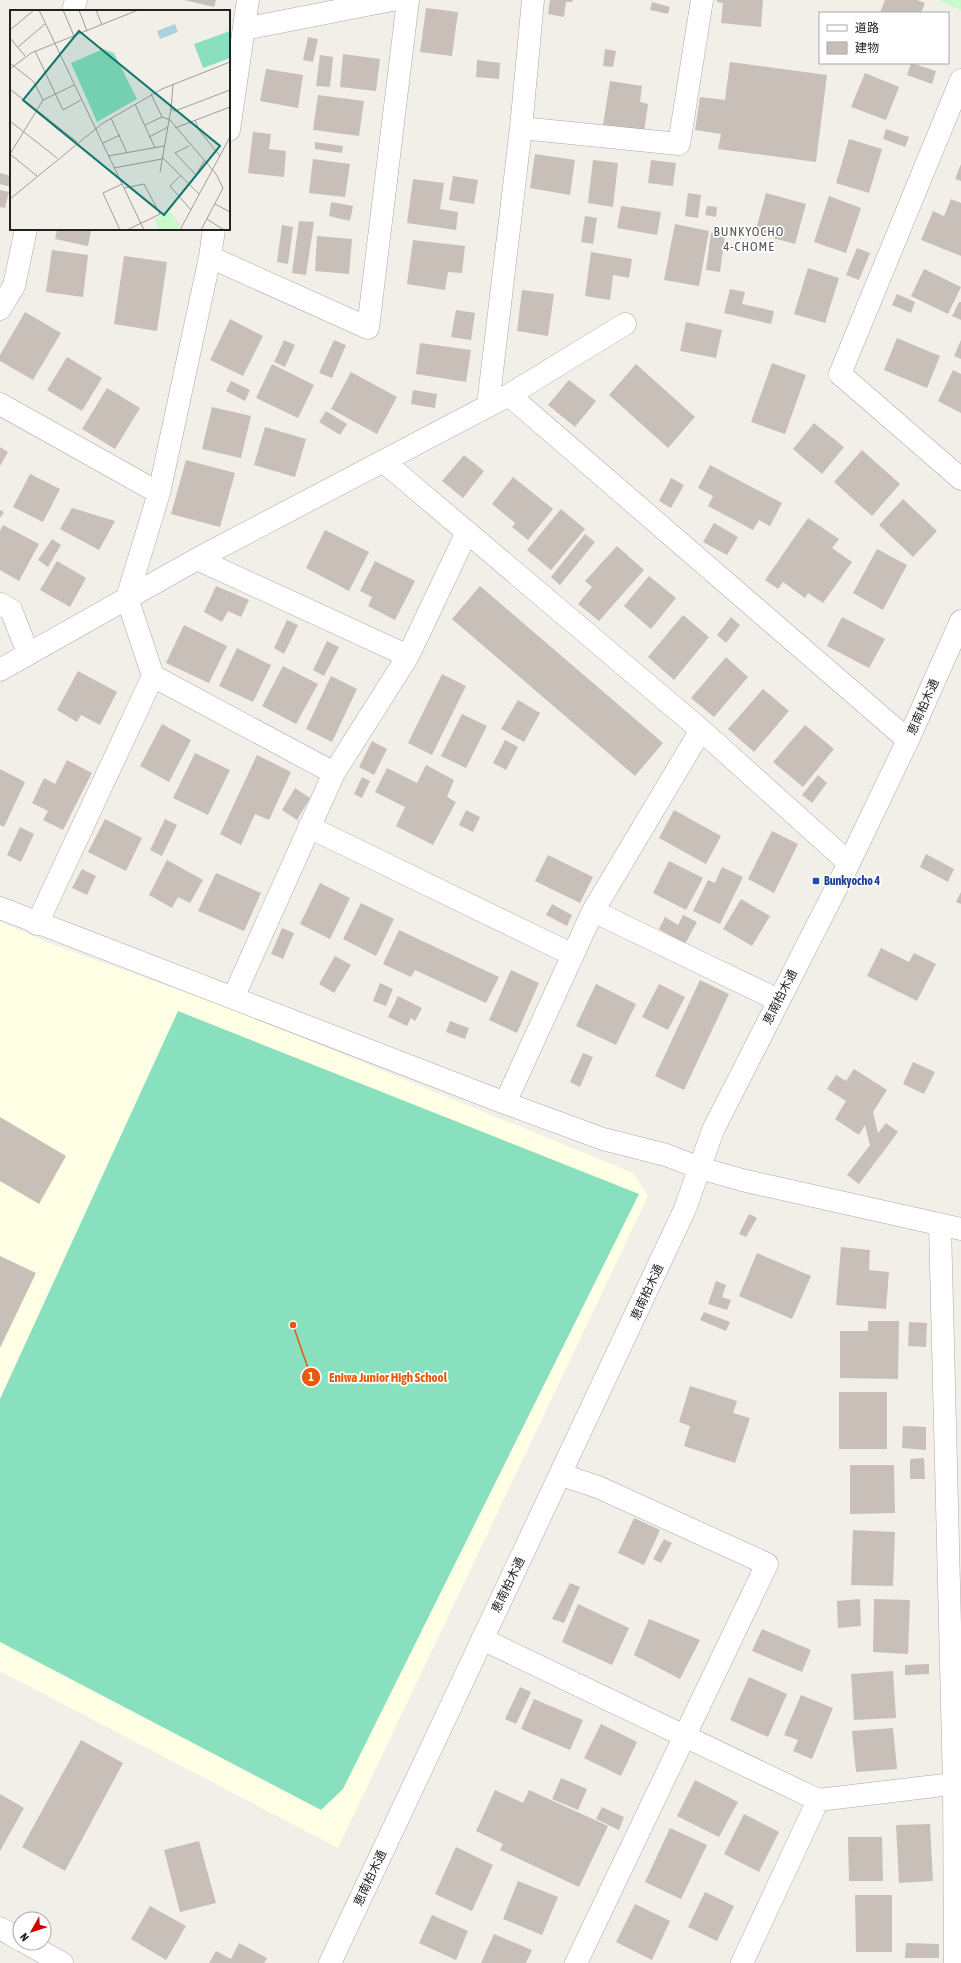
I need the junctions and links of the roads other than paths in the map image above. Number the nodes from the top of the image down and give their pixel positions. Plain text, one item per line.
1 (76, 0) edge
2 (248, 0) edge
3 (392, 0) edge
4 (408, 0) edge
5 (533, 0) edge
6 (702, 0) edge
7 (73, 10) edge
8 (244, 29) junction
9 (961, 80) edge
10 (230, 123) edge
11 (521, 128) junction
12 (26, 230) edge
13 (214, 230) edge
14 (210, 257) junction
15 (0, 309) edge
16 (625, 324) dead end
17 (509, 395) junction
18 (0, 404) edge
19 (488, 405) junction
20 (383, 461) junction
21 (961, 479) edge
22 (159, 493) junction
23 (467, 532) junction
24 (197, 559) junction
25 (127, 598) junction
26 (0, 604) edge
27 (961, 621) edge
28 (28, 653) junction
29 (408, 656) junction
30 (0, 670) edge
31 (153, 676) junction
32 (701, 730) junction
33 (908, 740) junction
34 (334, 773) junction
35 (309, 827) junction
36 (849, 863) junction
37 (0, 908) edge
38 (593, 911) junction
39 (37, 924) junction
40 (573, 955) junction
41 (233, 998) junction
42 (778, 1000) junction
43 (505, 1103) junction
44 (700, 1168) junction
45 (940, 1225) junction
46 (961, 1229) edge
47 (562, 1475) junction
48 (482, 1639) junction
49 (683, 1736) junction
50 (957, 1783) edge
51 (818, 1800) junction
52 (0, 1928) edge
53 (12, 1935) edge
54 (40, 1951) edge
55 (62, 1963) edge
56 (330, 1963) edge
57 (576, 1963) edge
58 (742, 1963) edge
59 (955, 1963) edge

1 - 7 street
2 - 8 street
3 - 8 street
4 - 14 street
5 - 11 street
6 - 11 street
8 - 10 street
9 - 21 street
11 - 19 street
12 - 15 street
13 - 14 street
14 - 22 street
16 - 17 street
17 - 19 street
17 - 33 street
18 - 22 street
19 - 20 street
20 - 23 street
20 - 24 street
22 - 25 street
23 - 29 street
23 - 32 street
24 - 25 street
24 - 29 street
25 - 28 street
25 - 31 street
26 - 28 street
27 - 33 street, 恵南柏木通
28 - 30 street
29 - 34 street
31 - 34 street
31 - 39 street
32 - 36 street
32 - 38 street
33 - 36 street, 恵南柏木通
34 - 35 street
35 - 40 street
35 - 41 street
36 - 42 street, 恵南柏木通
37 - 39 street
38 - 40 street
38 - 42 street
39 - 41 street
40 - 43 street
41 - 43 street
42 - 44 street, 恵南柏木通
43 - 44 street
44 - 45 street
44 - 47 street, 恵南柏木通
45 - 46 street
45 - 50 street
47 - 48 street, 恵南柏木通
47 - 49 street
48 - 49 street
48 - 56 street, 恵南柏木通
49 - 51 street
49 - 57 street
50 - 51 street
50 - 59 street
51 - 58 street
52 - 53 street
54 - 55 street

